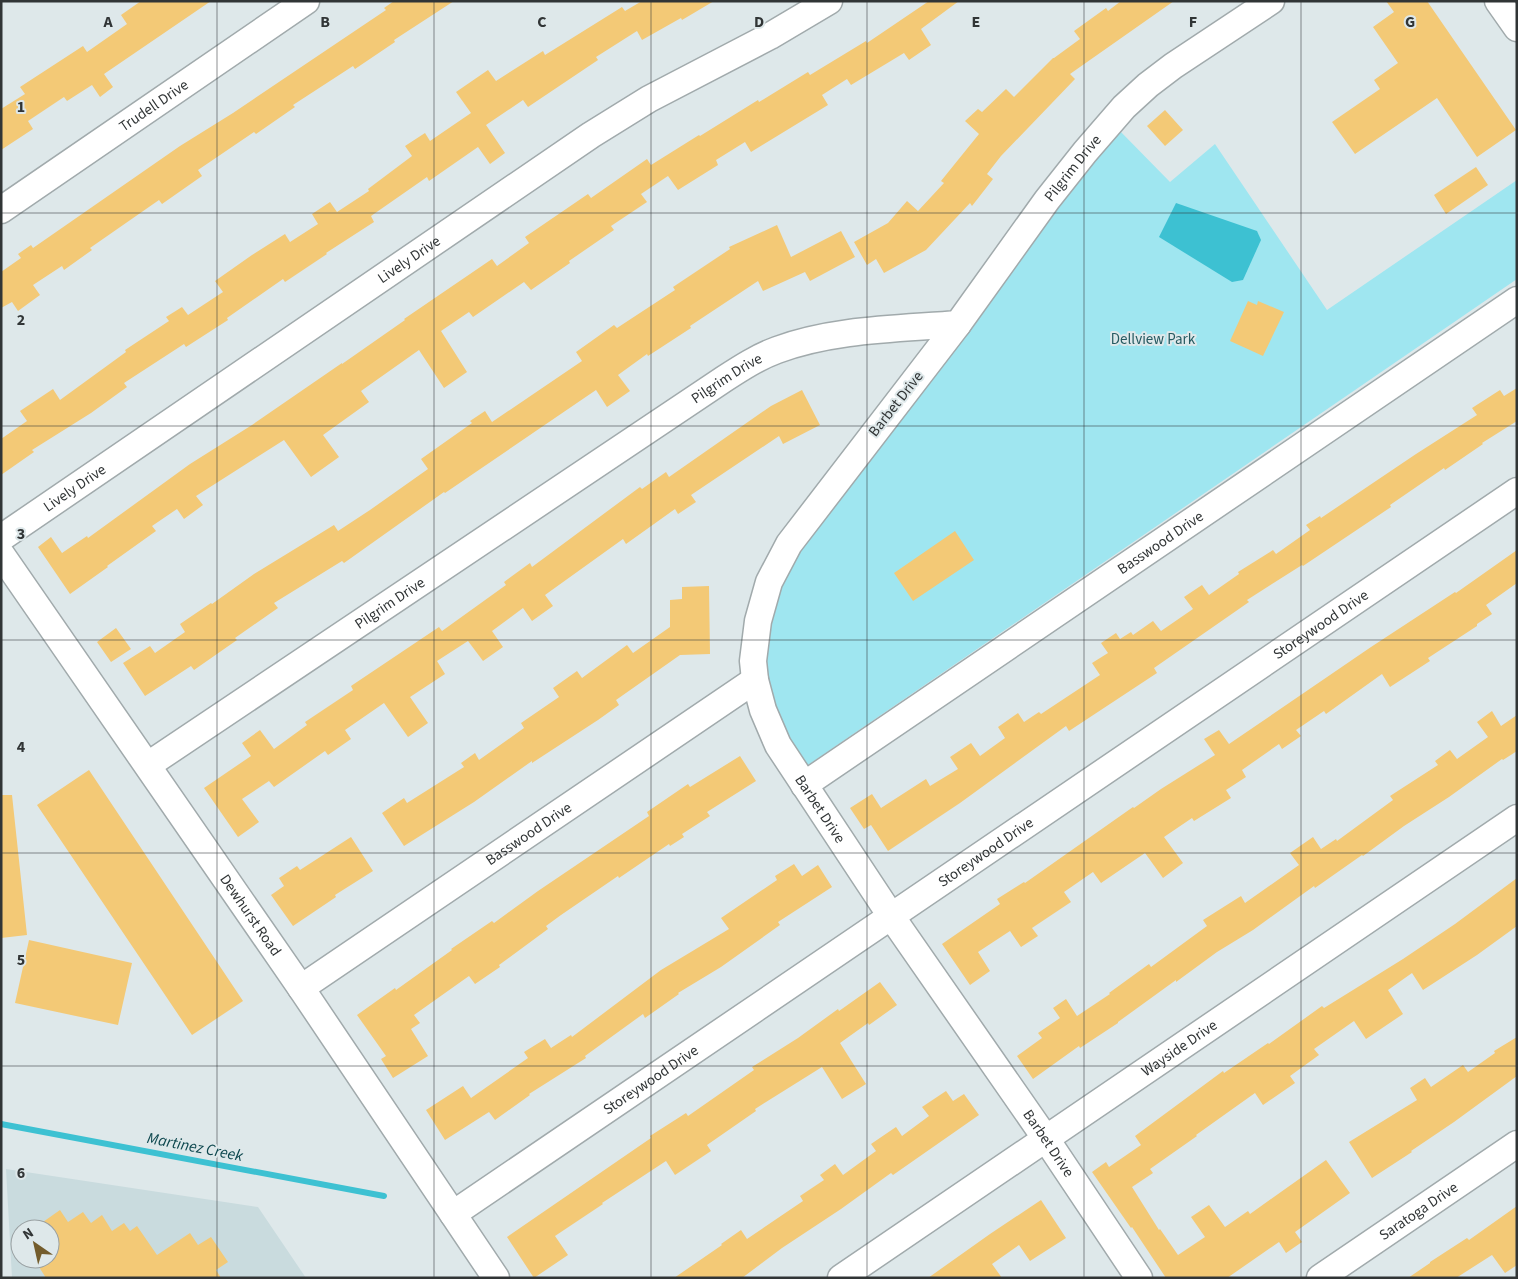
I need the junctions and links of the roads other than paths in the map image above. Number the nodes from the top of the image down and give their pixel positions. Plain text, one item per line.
1 (306, 1) edge
2 (829, 1) edge
3 (1271, 1) edge
4 (1498, 1) edge
5 (1517, 28) edge
6 (1, 210) edge
7 (1517, 300) edge
8 (958, 324) junction
9 (1517, 491) edge
10 (1, 538) edge
11 (1, 554) edge
12 (755, 680) junction
13 (148, 765) junction
14 (804, 785) junction
15 (1517, 818) edge
16 (891, 916) junction
17 (301, 988) junction
18 (1046, 1139) junction
19 (1517, 1144) edge
20 (453, 1214) junction
21 (496, 1278) edge
22 (840, 1278) edge
23 (1139, 1278) edge
24 (1320, 1278) edge

1 - 6 street, Trudell Drive
2 - 10 street, Lively Drive
3 - 8 street, Pilgrim Drive
4 - 5 street
7 - 14 street, Basswood Drive
8 - 12 street, Barbet Drive
8 - 13 street, Pilgrim Drive
9 - 16 street, Storeywood Drive
11 - 13 street, Dewhurst Road
12 - 14 street, Barbet Drive
12 - 17 street, Basswood Drive
13 - 17 street, Dewhurst Road
14 - 16 street, Barbet Drive
15 - 18 street, Wayside Drive
16 - 18 street, Barbet Drive
16 - 20 street, Storeywood Drive
17 - 20 street, Dewhurst Road
18 - 22 street, Wayside Drive
18 - 23 street, Barbet Drive
19 - 24 street, Saratoga Drive
20 - 21 street, Dewhurst Road

